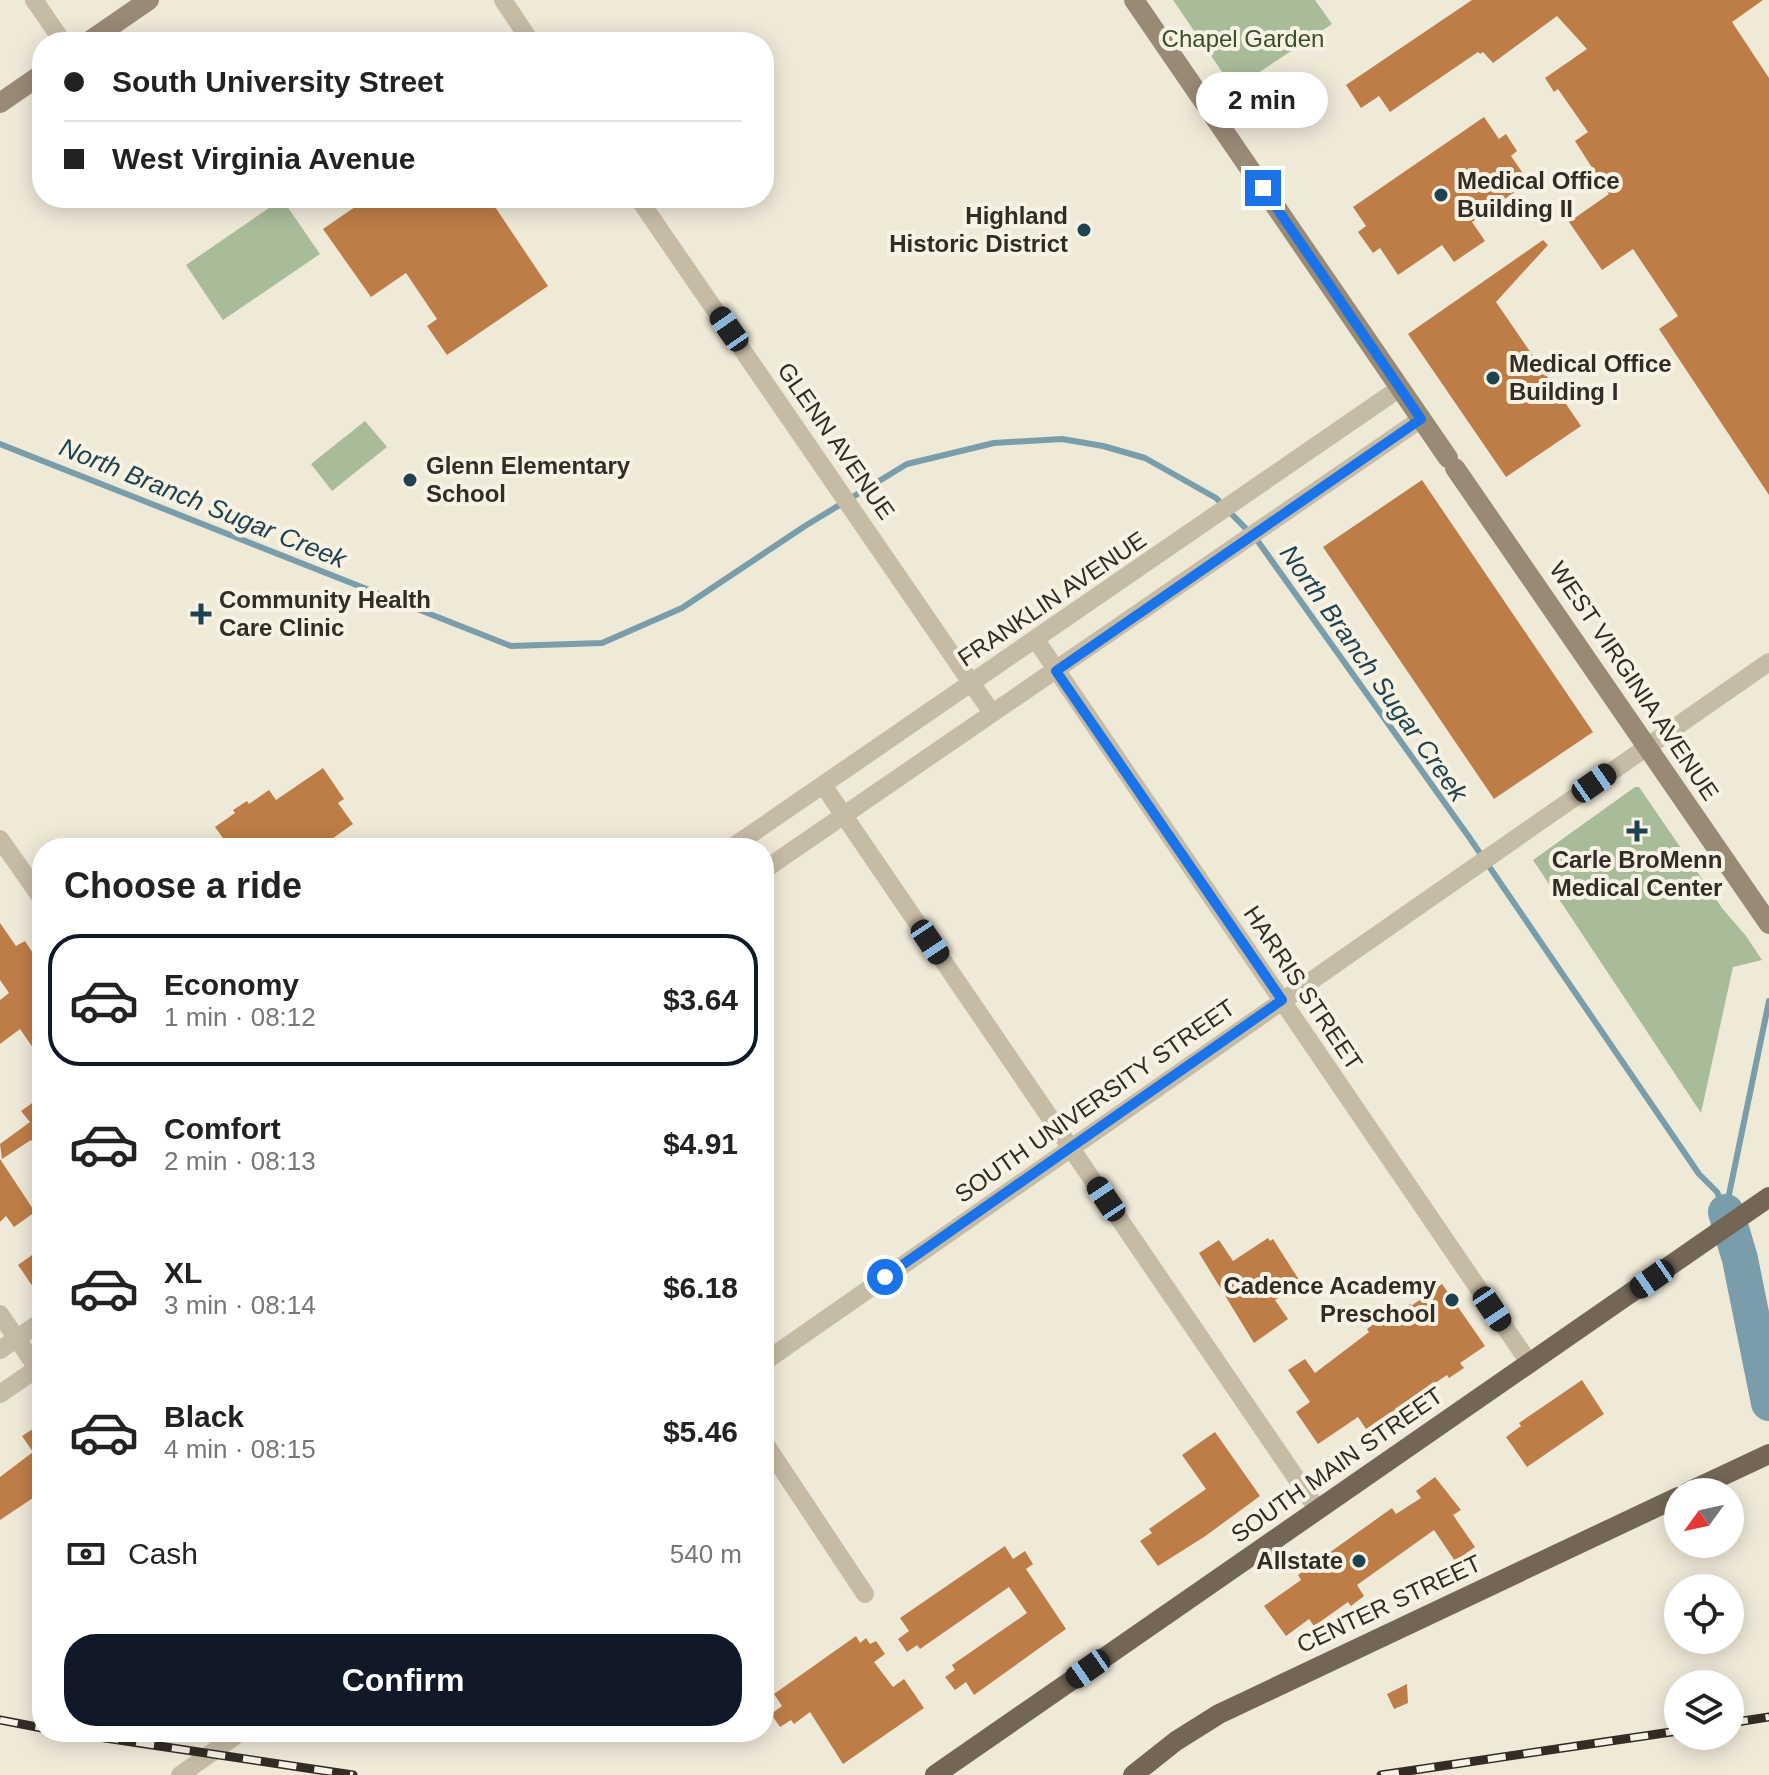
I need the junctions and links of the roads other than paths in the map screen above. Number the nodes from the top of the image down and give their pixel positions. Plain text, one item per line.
1 (34, 0) edge
2 (149, 0) edge
3 (503, 0) edge
4 (1134, 0) edge
5 (56, 32) edge
6 (103, 32) edge
7 (524, 32) edge
8 (32, 81) edge
9 (0, 103) edge
10 (645, 208) edge
11 (1400, 388) junction
12 (1421, 419) junction
13 (1036, 640) junction
14 (1769, 662) edge
15 (1056, 671) junction
16 (972, 682) junction
17 (992, 713) junction
18 (1647, 747) junction
19 (823, 785) junction
20 (844, 816) junction
21 (746, 838) edge
22 (0, 839) edge
23 (774, 863) edge
24 (32, 885) edge
25 (1769, 924) edge
26 (1282, 1000) junction
27 (1070, 1147) junction
28 (1769, 1197) edge
29 (0, 1314) edge
30 (32, 1328) edge
31 (17, 1338) junction
32 (0, 1350) edge
33 (774, 1355) edge
34 (32, 1357) edge
35 (1530, 1364) junction
36 (32, 1372) edge
37 (0, 1394) edge
38 (1769, 1454) edge
39 (774, 1457) edge
40 (1718, 1478) edge
41 (1664, 1504) edge
42 (1318, 1510) junction
43 (865, 1594) dead end
44 (227, 1742) edge
45 (180, 1775) edge
46 (935, 1775) edge
47 (1133, 1775) edge

1 - 5 street
2 - 6 street
3 - 7 street
4 - 11 street, WEST VIRGINIA AVENUE
8 - 9 street
10 - 16 street, GLENN AVENUE
11 - 12 street, WEST VIRGINIA AVENUE
11 - 13 street, FRANKLIN AVENUE
12 - 15 street
12 - 18 street, WEST VIRGINIA AVENUE
13 - 15 street, HARRIS STREET
13 - 16 street, FRANKLIN AVENUE
14 - 18 street, SOUTH UNIVERSITY STREET
15 - 17 street
15 - 26 street, HARRIS STREET
16 - 17 street, GLENN AVENUE
16 - 19 street, FRANKLIN AVENUE
17 - 20 street
18 - 25 street, WEST VIRGINIA AVENUE
18 - 26 street, SOUTH UNIVERSITY STREET
19 - 20 street
19 - 21 street, FRANKLIN AVENUE
20 - 23 street
20 - 27 street
22 - 24 street
26 - 27 street, SOUTH UNIVERSITY STREET
26 - 35 street, HARRIS STREET
27 - 33 street, SOUTH UNIVERSITY STREET
27 - 42 street
28 - 35 main road, SOUTH MAIN STREET
29 - 31 street
30 - 31 street
31 - 32 street
31 - 34 street
35 - 42 main road, SOUTH MAIN STREET
36 - 37 street
38 - 40 main road
39 - 43 street
41 - 47 main road, CENTER STREET
42 - 46 main road, SOUTH MAIN STREET
44 - 45 street

